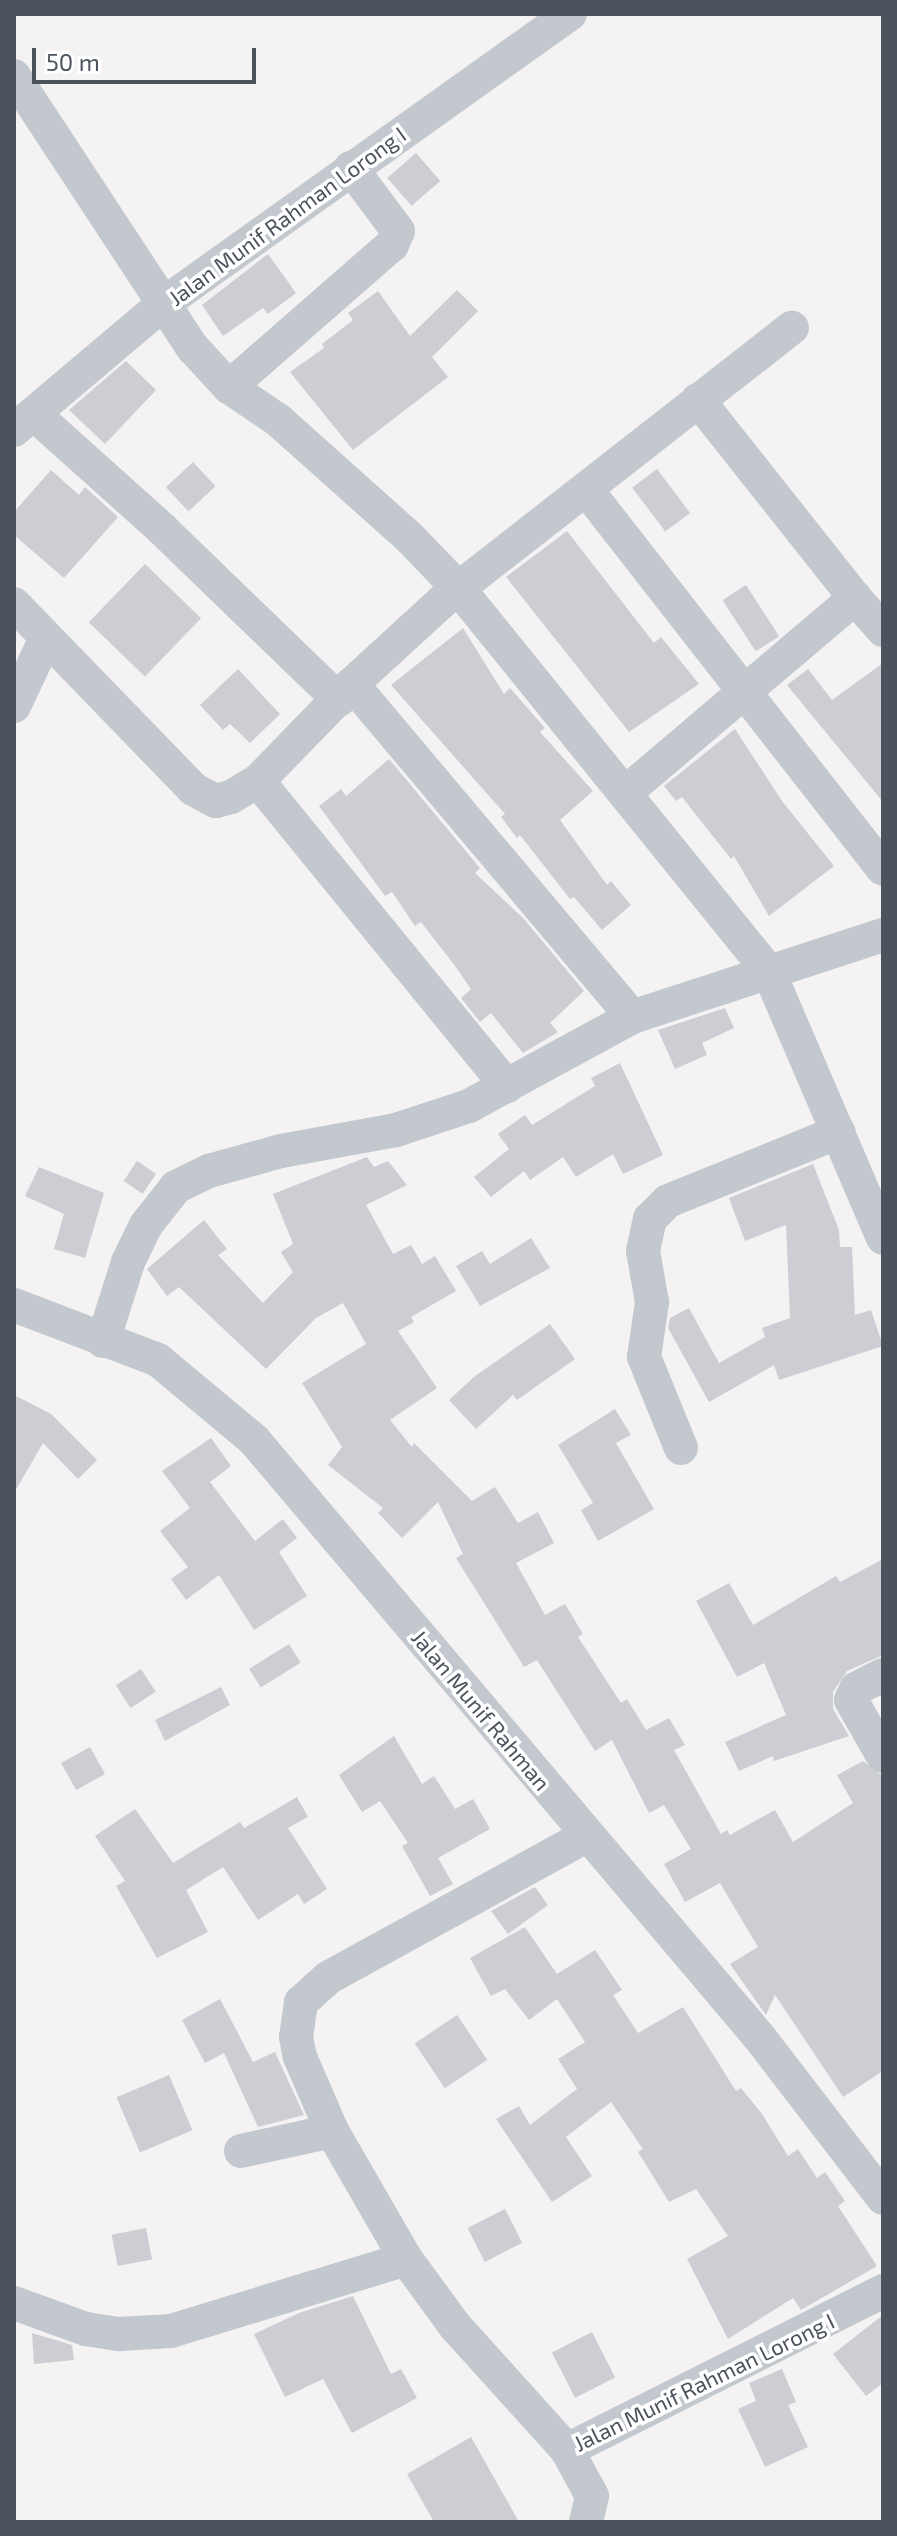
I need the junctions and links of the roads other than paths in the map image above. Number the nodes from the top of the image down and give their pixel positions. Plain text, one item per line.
1 (570, 14) edge
2 (14, 76) edge
3 (351, 168) junction
4 (163, 304) junction
5 (792, 328) dead end
6 (229, 387) junction
7 (698, 400) junction
8 (24, 422) edge
9 (586, 489) junction
10 (459, 589) junction
11 (855, 598) junction
12 (14, 604) edge
13 (883, 630) edge
14 (46, 638) junction
15 (345, 692) junction
16 (741, 692) junction
17 (14, 706) edge
18 (258, 781) junction
19 (625, 793) junction
20 (883, 869) edge
21 (883, 935) edge
22 (769, 972) junction
23 (632, 1017) junction
24 (507, 1086) junction
25 (839, 1132) junction
26 (883, 1238) edge
27 (14, 1305) edge
28 (103, 1341) junction
29 (681, 1448) dead end
30 (883, 1675) edge
31 (883, 1756) edge
32 (586, 1836) junction
33 (332, 2131) junction
34 (241, 2151) dead end
35 (883, 2198) edge
36 (406, 2259) junction
37 (883, 2291) edge
38 (14, 2303) edge
39 (567, 2450) junction
40 (586, 2522) edge

1 - 3 street, Jalan Munif Rahman Lorong I
2 - 4 street
3 - 4 street, Jalan Munif Rahman Lorong I
3 - 6 street
4 - 6 street
4 - 8 street, Jalan Munif Rahman Lorong I
5 - 7 street
6 - 10 street
7 - 9 street
7 - 11 street
8 - 15 street
9 - 10 street
9 - 16 street
10 - 15 street
10 - 19 street
11 - 13 street
11 - 16 street
12 - 14 street
14 - 17 street
14 - 18 street
15 - 18 street
15 - 23 street
16 - 19 street
16 - 20 street
18 - 24 street
19 - 22 street
21 - 22 street
22 - 23 street
22 - 25 street
23 - 24 street
24 - 28 street
25 - 26 street
25 - 29 street
27 - 28 street, Jalan Munif Rahman
28 - 32 street, Jalan Munif Rahman
30 - 31 street
32 - 33 street, Jalan Munif Rahman Lorong I
32 - 35 street, Jalan Munif Rahman
33 - 34 street
33 - 36 street, Jalan Munif Rahman Lorong I
36 - 38 street
36 - 39 street, Jalan Munif Rahman Lorong I
37 - 39 street, Jalan Munif Rahman Lorong I
39 - 40 street

